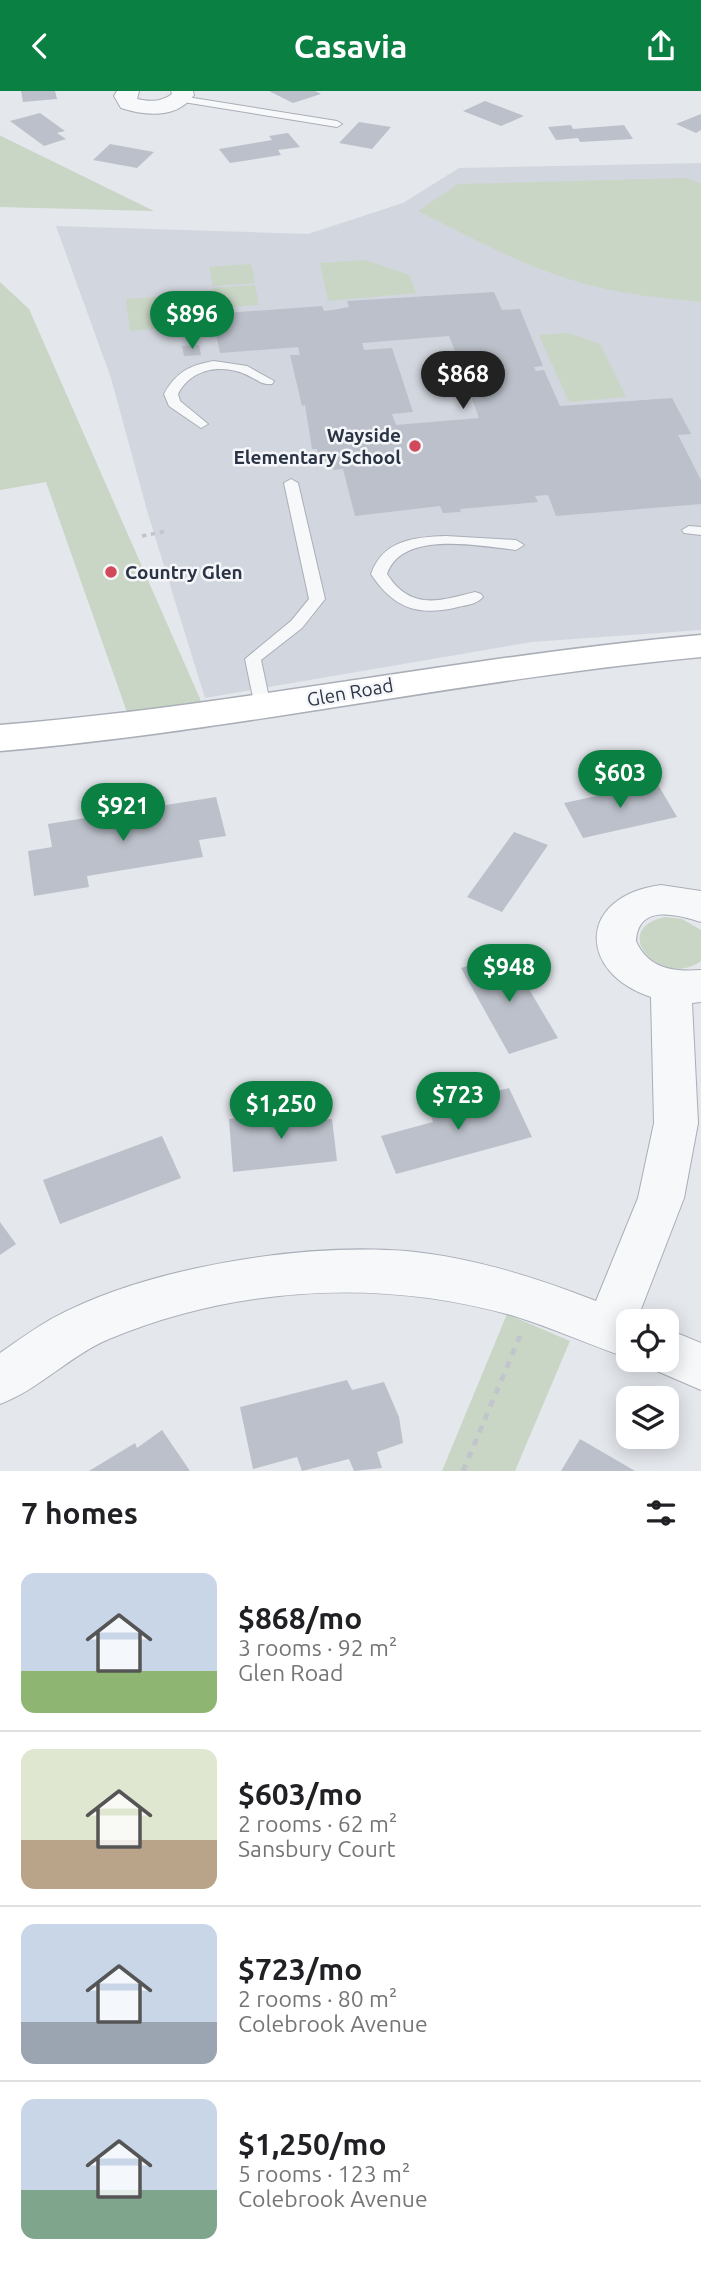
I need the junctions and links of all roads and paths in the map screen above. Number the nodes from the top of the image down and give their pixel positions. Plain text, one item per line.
1 (128, 91) edge
2 (182, 95) edge
3 (337, 124) dead end
4 (267, 381) dead end
5 (201, 424) dead end
6 (291, 483) dead end
7 (167, 531) dead end
8 (142, 536) dead end
9 (516, 545) dead end
10 (475, 597) dead end
11 (701, 646) edge
12 (263, 707) junction
13 (0, 738) edge
14 (701, 907) edge
15 (686, 987) edge
16 (536, 1300) junction
17 (626, 1309) edge
18 (616, 1331) edge
19 (679, 1357) edge
20 (701, 1367) edge
21 (0, 1381) edge
22 (464, 1471) edge

1 - 2 street
2 - 3 lane
4 - 5 lane
6 - 12 lane
7 - 8 path
9 - 10 lane
11 - 12 main road, Glen Road
12 - 13 main road, Glen Road
14 - 15 street
15 - 17 street
16 - 18 street
16 - 21 street
16 - 22 path
19 - 20 street

